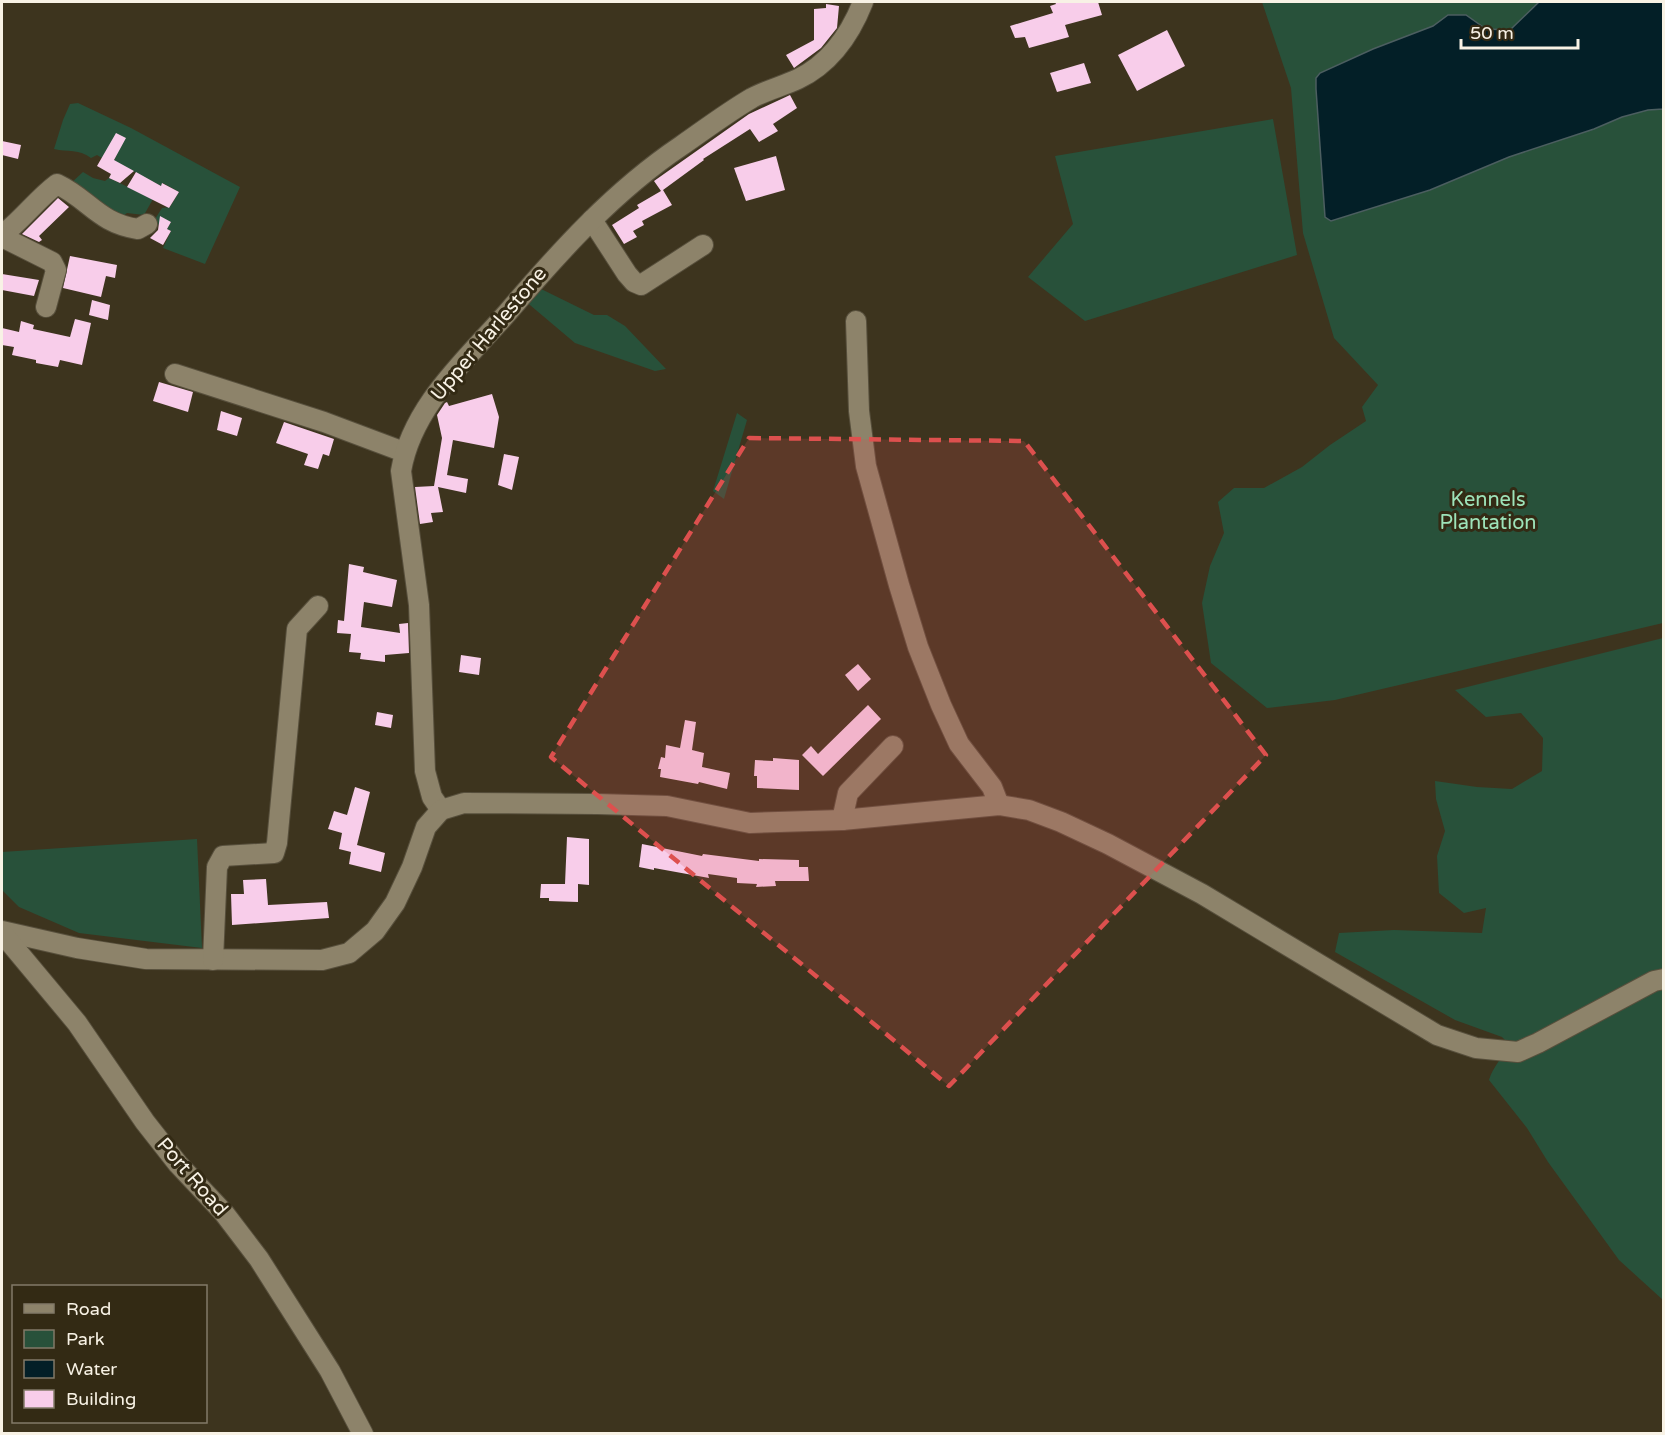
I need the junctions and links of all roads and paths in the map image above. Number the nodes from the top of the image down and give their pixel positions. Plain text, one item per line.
1 (863, 2) edge
2 (592, 220) junction
3 (147, 224) dead end
4 (2, 236) edge
5 (703, 245) dead end
6 (46, 307) dead end
7 (856, 321) dead end
8 (175, 374) dead end
9 (404, 452) junction
10 (318, 606) dead end
11 (893, 746) dead end
12 (999, 805) junction
13 (441, 810) junction
14 (842, 819) junction
15 (2, 932) edge
16 (213, 960) junction
17 (1664, 979) edge
18 (363, 1434) edge

1 - 2 street, Upper Harlestone
2 - 5 street
2 - 9 street, Upper Harlestone
3 - 4 street
4 - 6 street
7 - 12 street
8 - 9 street
9 - 13 street, Upper Harlestone
10 - 16 street
11 - 14 street
12 - 14 street
12 - 17 street
13 - 14 street
13 - 16 street
15 - 16 street
15 - 18 street, Port Road

